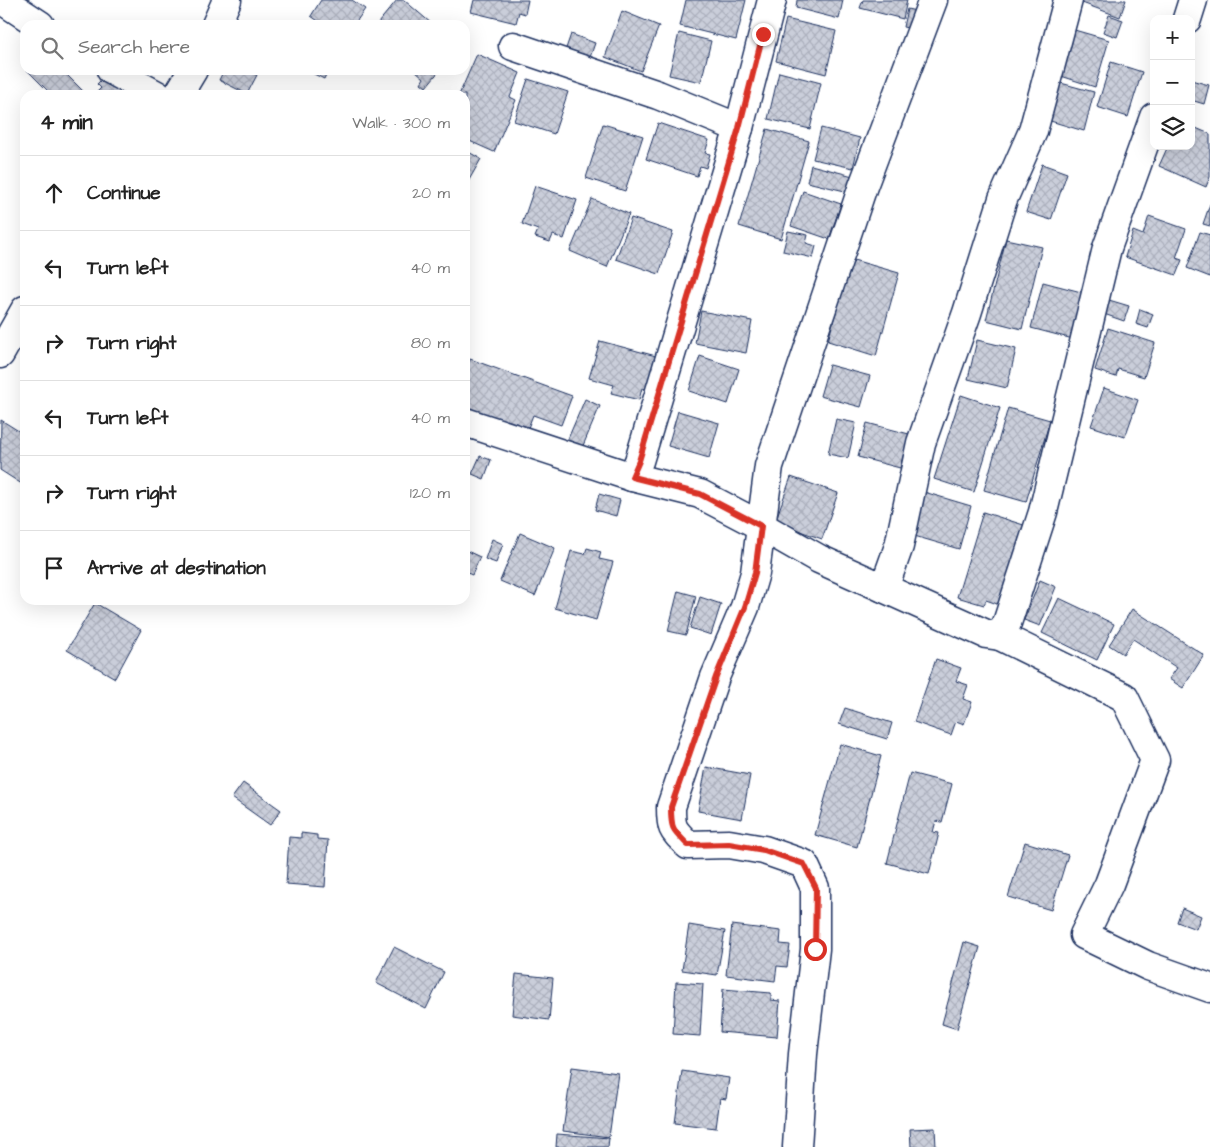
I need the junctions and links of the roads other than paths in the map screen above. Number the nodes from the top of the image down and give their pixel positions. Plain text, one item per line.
1 (2, 0) edge
2 (227, 0) edge
3 (772, 0) edge
4 (934, 0) edge
5 (1068, 0) edge
6 (1192, 0) edge
7 (1188, 15) edge
8 (32, 20) edge
9 (218, 20) edge
10 (513, 46) dead end
11 (119, 75) edge
12 (190, 75) edge
13 (148, 90) edge
14 (181, 90) edge
15 (739, 128) junction
16 (1150, 128) edge
17 (20, 319) edge
18 (0, 354) edge
19 (470, 424) edge
20 (632, 477) junction
21 (761, 526) junction
22 (884, 588) junction
23 (1000, 636) junction
24 (1210, 988) edge
25 (797, 1147) edge

1 - 8 street
2 - 9 street
3 - 15 street
4 - 21 street
5 - 22 street
6 - 7 street
10 - 15 street
11 - 13 street
12 - 14 street
15 - 20 street
16 - 23 street
17 - 18 street
19 - 20 street
20 - 21 street
21 - 22 street
21 - 25 street
22 - 23 street
23 - 24 street

